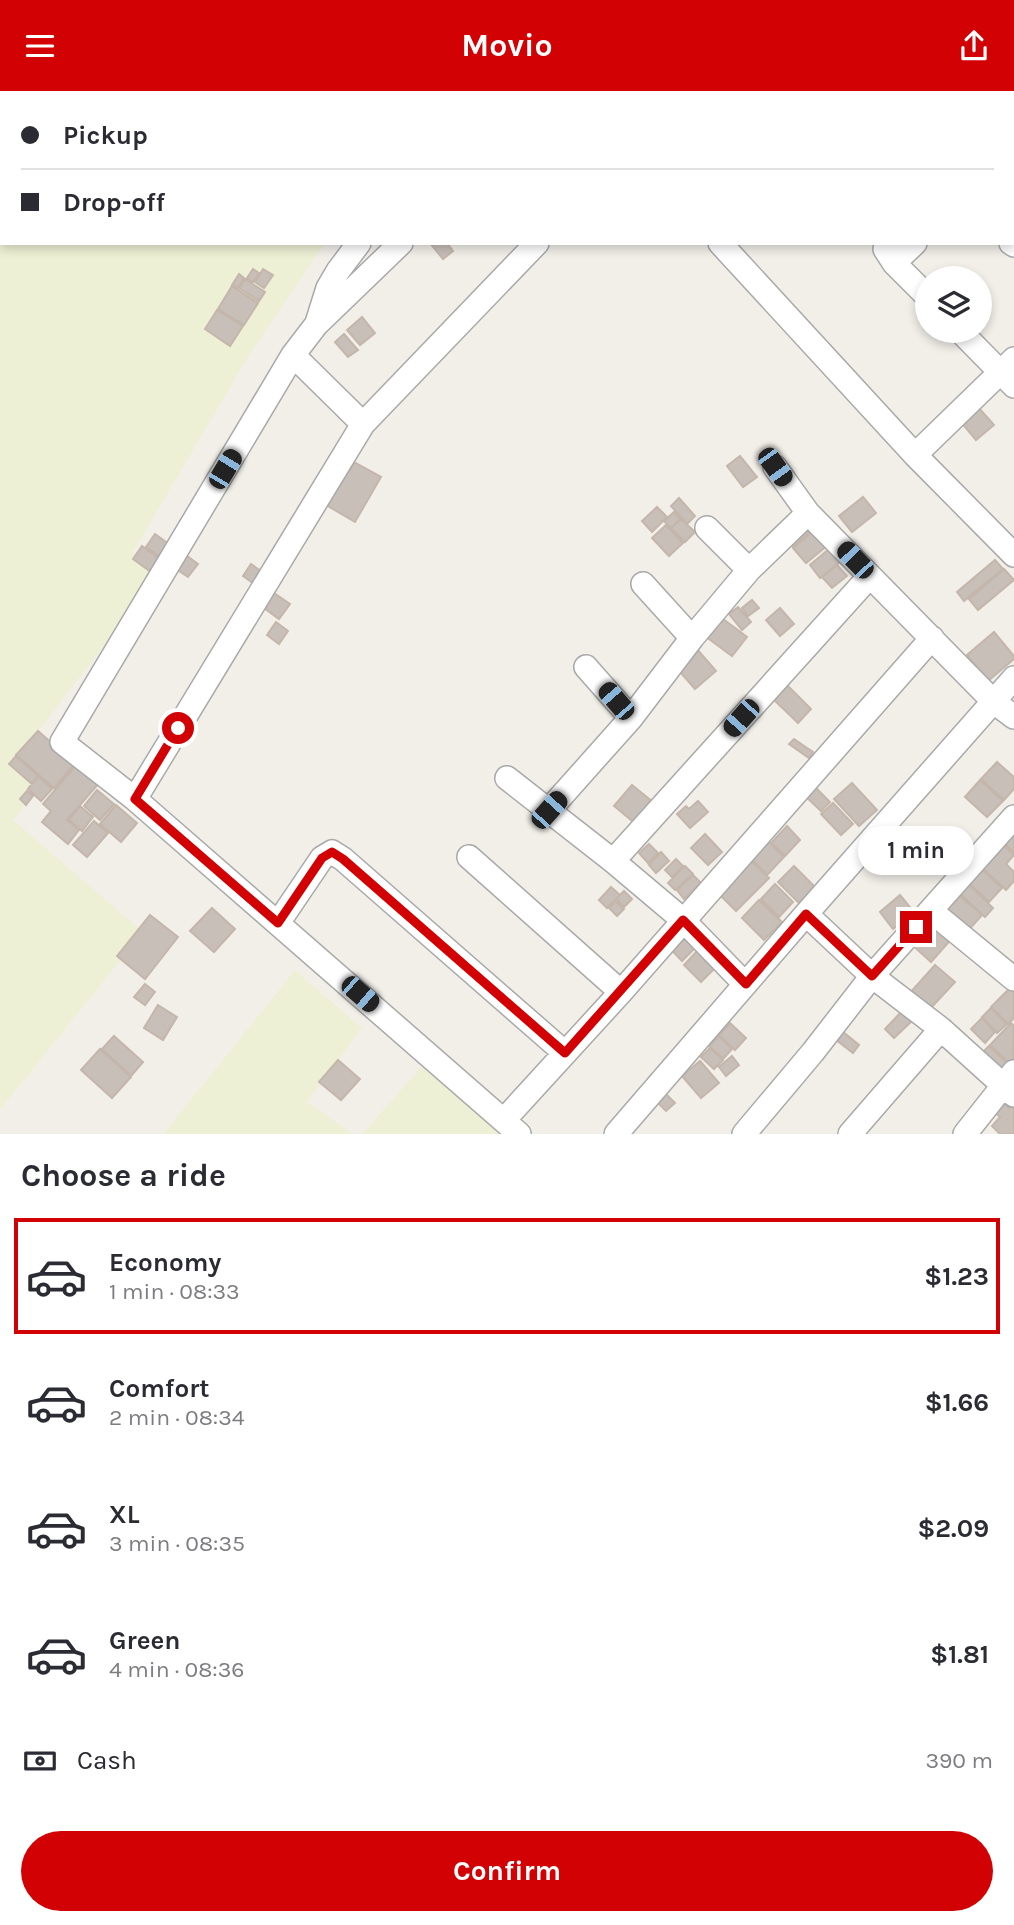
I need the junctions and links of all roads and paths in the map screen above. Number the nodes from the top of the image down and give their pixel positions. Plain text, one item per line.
1 (358, 245) edge
2 (399, 245) edge
3 (535, 245) edge
4 (724, 245) edge
5 (911, 245) edge
6 (742, 254) edge
7 (915, 283) edge
8 (316, 325) junction
9 (975, 343) edge
10 (293, 355) junction
11 (1010, 372) edge
12 (363, 424) junction
13 (915, 455) junction
14 (775, 467) dead end
15 (808, 513) junction
16 (707, 528) dead end
17 (1014, 555) edge
18 (749, 570) junction
19 (870, 576) junction
20 (643, 584) dead end
21 (692, 638) junction
22 (932, 638) junction
23 (586, 667) dead end
24 (1014, 678) edge
25 (994, 702) junction
26 (1014, 717) edge
27 (631, 718) junction
28 (507, 778) dead end
29 (135, 799) junction
30 (549, 810) junction
31 (1014, 817) edge
32 (469, 857) dead end
33 (613, 861) junction
34 (931, 911) junction
35 (806, 914) junction
36 (683, 920) junction
37 (278, 923) junction
38 (872, 976) junction
39 (1013, 978) edge
40 (746, 984) junction
41 (621, 992) junction
42 (941, 1029) junction
43 (565, 1053) junction
44 (1011, 1084) edge
45 (512, 1127) edge
46 (616, 1134) edge
47 (744, 1134) edge
48 (850, 1134) edge
49 (965, 1134) edge

1 - 8 street
2 - 8 street
3 - 12 street
4 - 6 street
5 - 7 street
6 - 13 street
8 - 10 street
9 - 11 street
10 - 12 street
10 - 29 street
11 - 13 street
12 - 29 street
13 - 17 street
14 - 15 street
15 - 18 street
15 - 19 street
16 - 18 street
18 - 21 street
19 - 22 street
19 - 33 street
20 - 21 street
21 - 27 street
22 - 25 street
22 - 36 street
23 - 27 street
24 - 25 street
25 - 26 street
25 - 35 street
27 - 30 street
28 - 30 street
29 - 37 street
30 - 33 street
31 - 34 street
32 - 41 street
33 - 36 street
34 - 38 street
34 - 39 street
35 - 38 street
35 - 40 street
36 - 40 street
36 - 41 street
37 - 43 street
37 - 45 street
38 - 42 street
38 - 47 street
40 - 46 street
41 - 43 street
42 - 44 street
42 - 48 street
43 - 45 street
44 - 49 street

